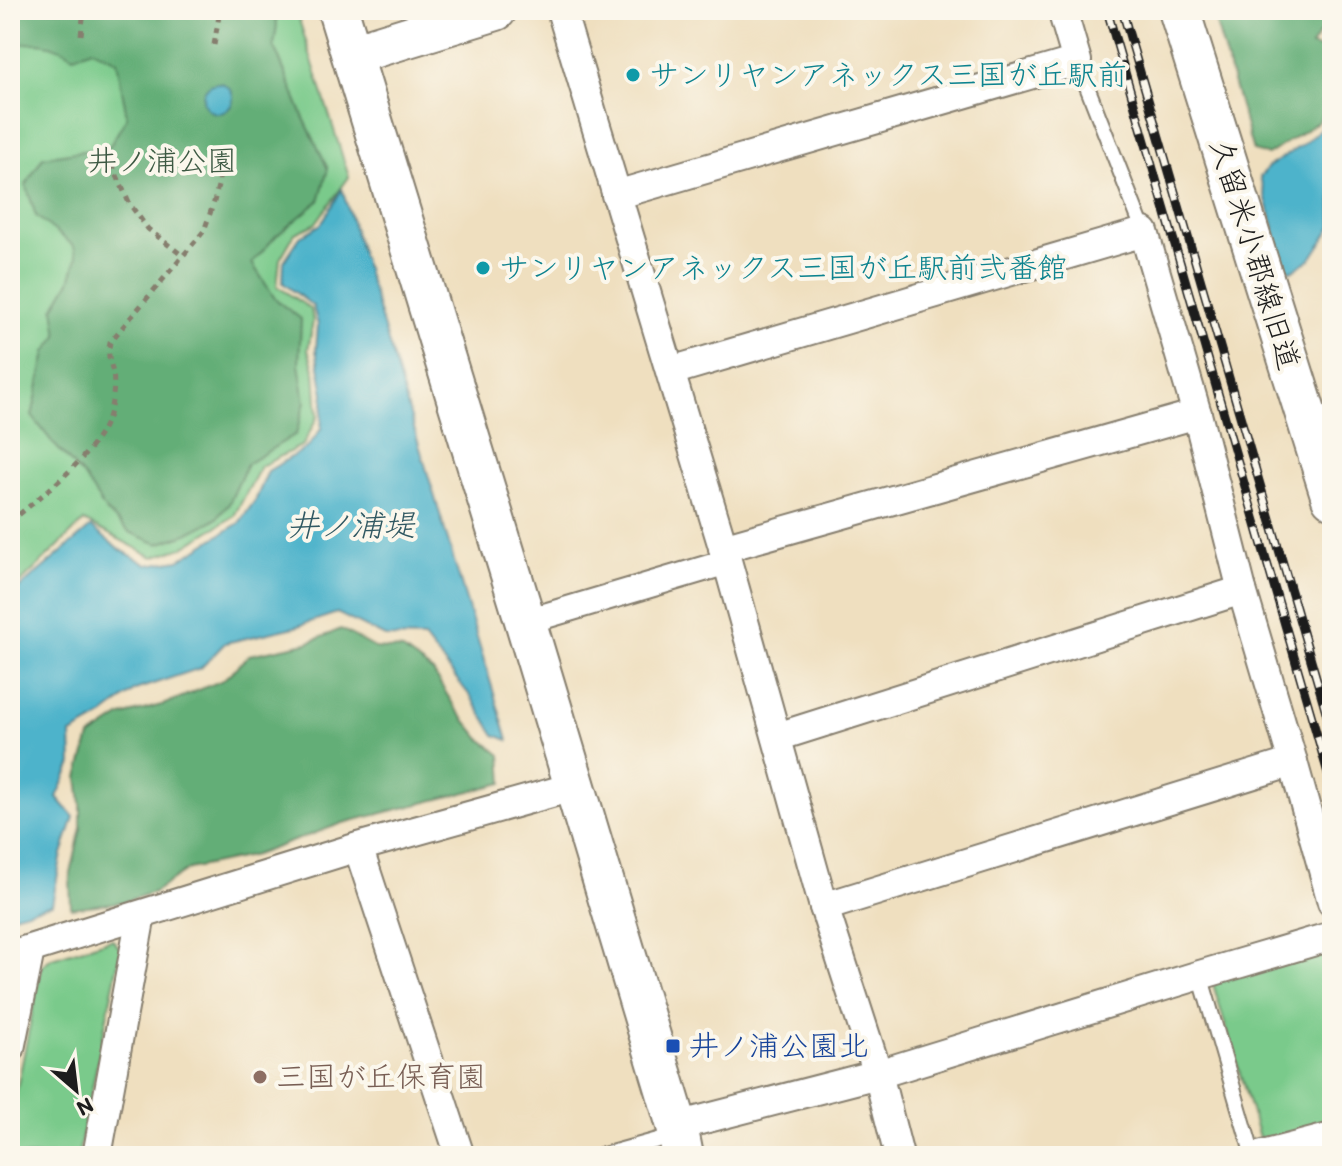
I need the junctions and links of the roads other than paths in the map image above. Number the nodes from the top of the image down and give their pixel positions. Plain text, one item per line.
1 (338, 10) edge
2 (496, 10) edge
3 (561, 10) edge
4 (1062, 10) edge
5 (1179, 10) edge
6 (352, 54) junction
7 (1077, 61) junction
8 (616, 195) junction
9 (1144, 232) junction
10 (671, 371) junction
11 (1198, 417) junction
12 (1332, 498) edge
13 (726, 557) junction
14 (1242, 590) junction
15 (526, 622) junction
16 (777, 737) junction
17 (1293, 762) junction
18 (576, 786) junction
19 (358, 847) junction
20 (1332, 902) edge
21 (824, 907) junction
22 (141, 915) junction
23 (1332, 936) edge
24 (20, 952) edge
25 (1200, 975) junction
26 (10, 1049) edge
27 (878, 1074) junction
28 (1332, 1137) edge
29 (680, 1139) edge
30 (97, 1156) edge
31 (460, 1156) edge
32 (600, 1156) edge
33 (899, 1156) edge
34 (1256, 1156) edge

1 - 6 street
2 - 6 street
3 - 8 street
4 - 7 street
5 - 12 street, 久留米小郡線旧道
6 - 15 street
7 - 8 street
7 - 9 lane
8 - 10 street
9 - 10 street
9 - 11 street
10 - 13 street
11 - 13 street
11 - 14 street
13 - 15 lane
13 - 16 street
14 - 16 street
14 - 17 street
15 - 18 street
16 - 21 street
17 - 20 street
17 - 21 street
18 - 19 street
18 - 29 street
19 - 22 street
19 - 31 street
21 - 27 street
22 - 24 street
22 - 30 street
23 - 25 street
24 - 26 street
25 - 27 street
25 - 34 lane
27 - 29 street
27 - 33 street
28 - 34 street
29 - 32 lane

